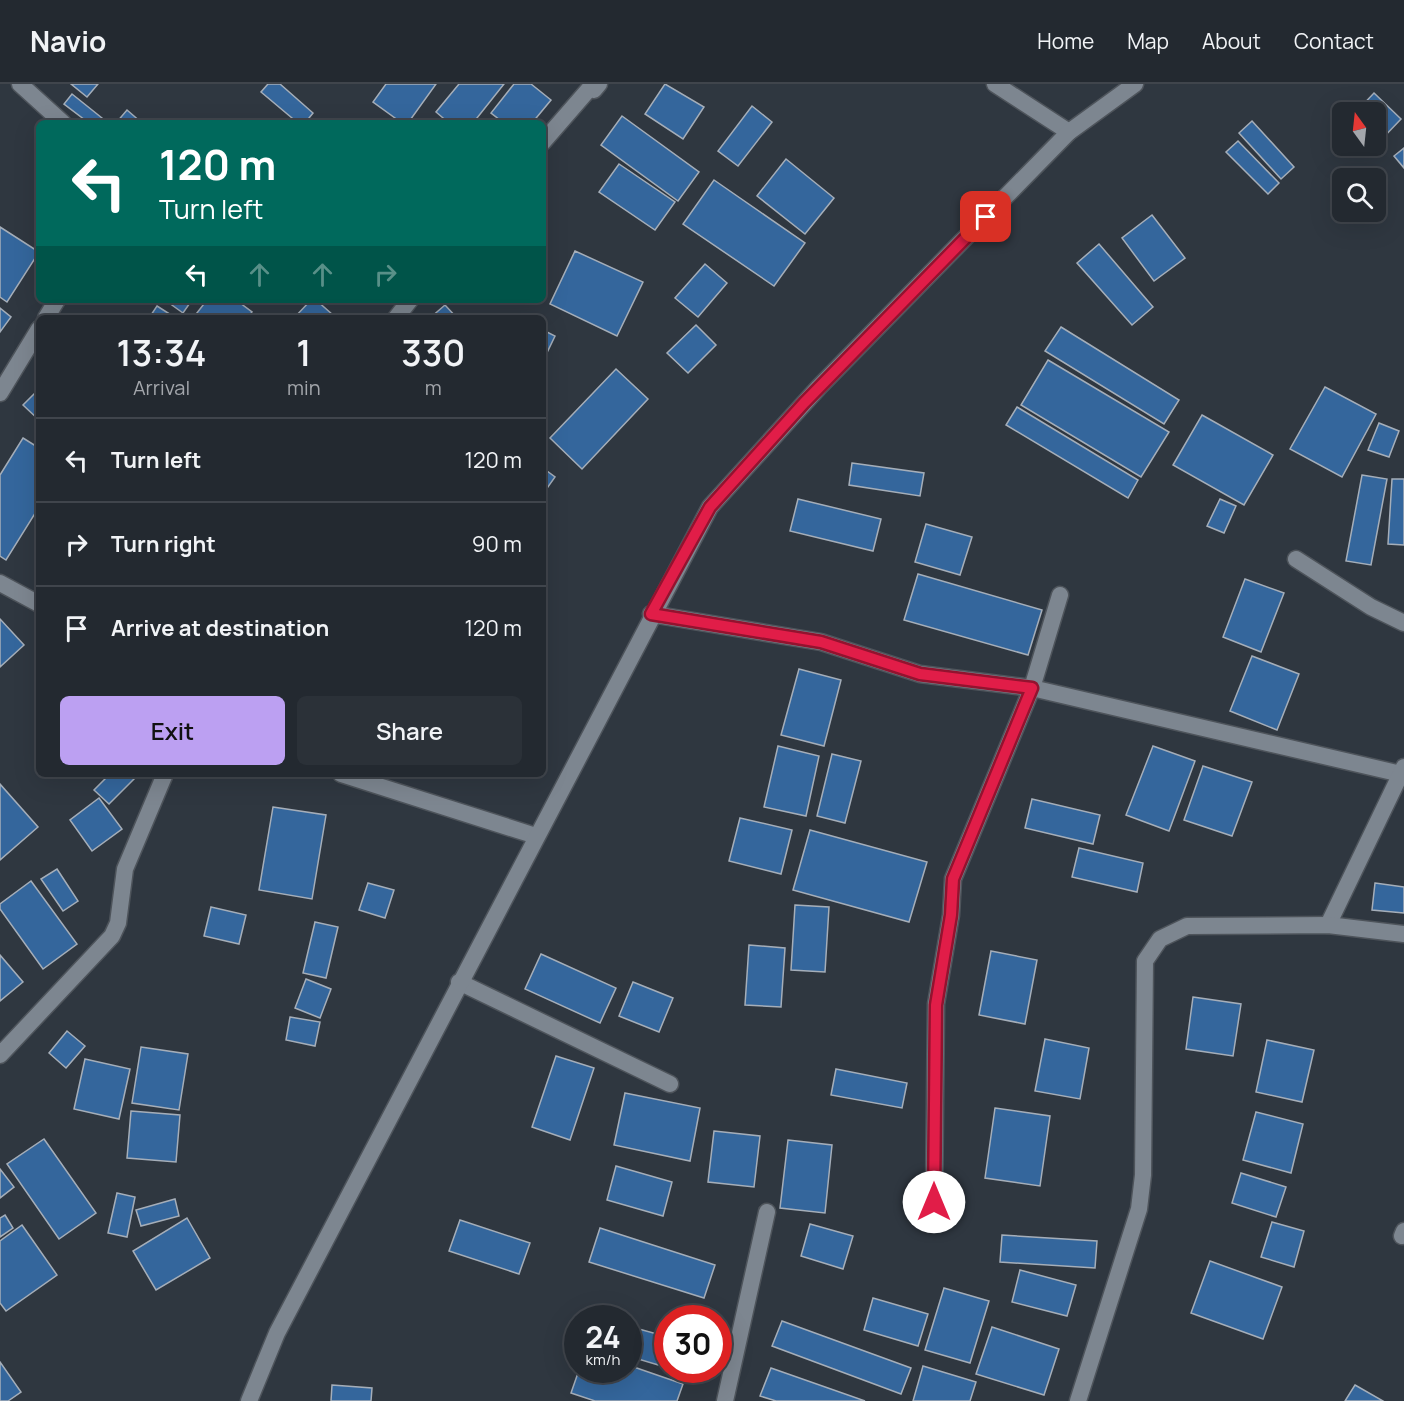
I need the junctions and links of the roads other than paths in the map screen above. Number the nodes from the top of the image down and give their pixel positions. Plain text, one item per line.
1 (20, 84) edge
2 (995, 84) edge
3 (1135, 84) edge
4 (590, 86) edge
5 (60, 120) edge
6 (1069, 132) junction
7 (546, 138) edge
8 (408, 303) edge
9 (398, 315) edge
10 (36, 334) edge
11 (0, 393) edge
12 (1296, 559) dead end
13 (0, 583) edge
14 (1060, 595) dead end
15 (36, 602) edge
16 (651, 614) junction
17 (1404, 623) edge
18 (1032, 688) junction
19 (1402, 770) edge
20 (164, 777) edge
21 (350, 777) edge
22 (536, 836) junction
23 (1328, 925) junction
24 (1404, 934) edge
25 (459, 982) junction
26 (0, 1055) edge
27 (670, 1084) dead end
28 (934, 1202) dead end
29 (767, 1212) dead end
30 (249, 1401) edge
31 (725, 1401) edge
32 (1078, 1401) edge

1 - 5 street
2 - 6 street
3 - 6 street
4 - 7 street
6 - 16 street
8 - 9 street
10 - 11 street
12 - 17 street
13 - 15 street
14 - 18 street
16 - 18 street
16 - 22 street
18 - 19 street
18 - 28 street
19 - 23 street
20 - 26 street
21 - 22 street
22 - 25 street
23 - 24 street
23 - 32 street
25 - 27 street
25 - 30 street
29 - 31 street

